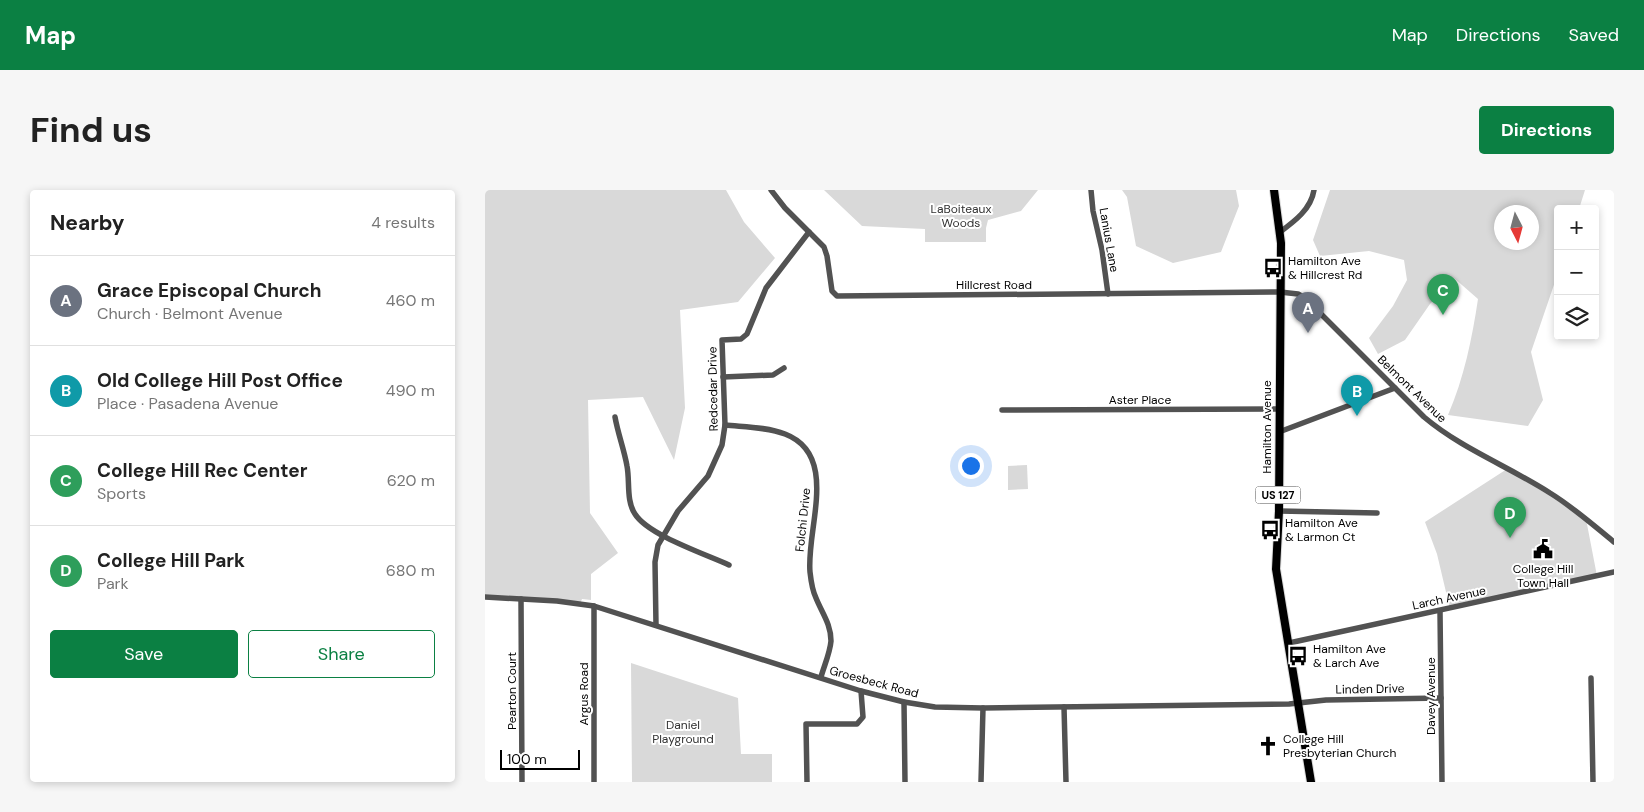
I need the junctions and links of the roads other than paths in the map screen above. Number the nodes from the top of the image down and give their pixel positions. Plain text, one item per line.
1 (771, 190) edge
2 (1091, 190) edge
3 (1274, 190) edge
4 (1314, 190) edge
5 (809, 232) junction
6 (1280, 232) junction
7 (1280, 292) junction
8 (1108, 294) junction
9 (784, 368) dead end
10 (723, 377) junction
11 (1395, 388) junction
12 (1278, 409) junction
13 (1002, 410) dead end
14 (615, 417) dead end
15 (725, 425) junction
16 (1279, 432) junction
17 (1279, 511) junction
18 (1377, 513) dead end
19 (663, 536) junction
20 (1614, 542) edge
21 (729, 565) dead end
22 (1614, 572) edge
23 (485, 597) edge
24 (521, 599) junction
25 (594, 606) junction
26 (1440, 611) junction
27 (656, 625) junction
28 (1289, 643) junction
29 (821, 678) junction
30 (1591, 678) dead end
31 (861, 691) junction
32 (1441, 698) junction
33 (904, 702) junction
34 (1298, 702) junction
35 (1064, 707) junction
36 (983, 708) junction
37 (522, 782) edge
38 (594, 782) edge
39 (807, 782) edge
40 (905, 782) edge
41 (981, 782) edge
42 (1066, 782) edge
43 (1311, 782) edge
44 (1442, 782) edge
45 (1593, 782) edge

1 - 5 street, Hillcrest Road
2 - 8 street, Lanius Lane
3 - 6 main road, Hamilton Avenue / US 127
4 - 6 street
5 - 8 street, Hillcrest Road
5 - 10 street, Redcedar Drive
6 - 7 main road, Hamilton Avenue / US 127
7 - 8 street, Hillcrest Road
7 - 11 street, Belmont Avenue
7 - 12 main road, Hamilton Avenue / US 127
9 - 10 street
10 - 15 street, Redcedar Drive
11 - 16 street
11 - 20 street, Belmont Avenue
12 - 13 street, Aster Place
12 - 16 main road, Hamilton Avenue / US 127
14 - 19 street
15 - 19 street, Redcedar Drive
15 - 29 street, Folchi Drive
16 - 17 main road, Hamilton Avenue / US 127
17 - 18 street
17 - 28 main road, Hamilton Avenue / US 127
19 - 21 street
19 - 27 street, Redcedar Drive
22 - 26 street, Larch Avenue
23 - 24 street, Groesbeck Road
24 - 25 street, Groesbeck Road
24 - 37 street, Pearton Court
25 - 27 street, Groesbeck Road
25 - 38 street, Argus Road
26 - 28 street, Larch Avenue
26 - 32 street, Davey Avenue
27 - 29 street, Groesbeck Road
28 - 34 main road, Hamilton Avenue / US 127
29 - 31 street, Groesbeck Road
30 - 45 street
31 - 33 street, Groesbeck Road
31 - 39 street
32 - 34 street, Linden Drive
32 - 44 street, Davey Avenue
33 - 36 street, Groesbeck Road
33 - 40 street
34 - 35 street, Groesbeck Road
34 - 43 main road, Hamilton Avenue / US 127
35 - 36 street, Groesbeck Road
35 - 42 street
36 - 41 street

